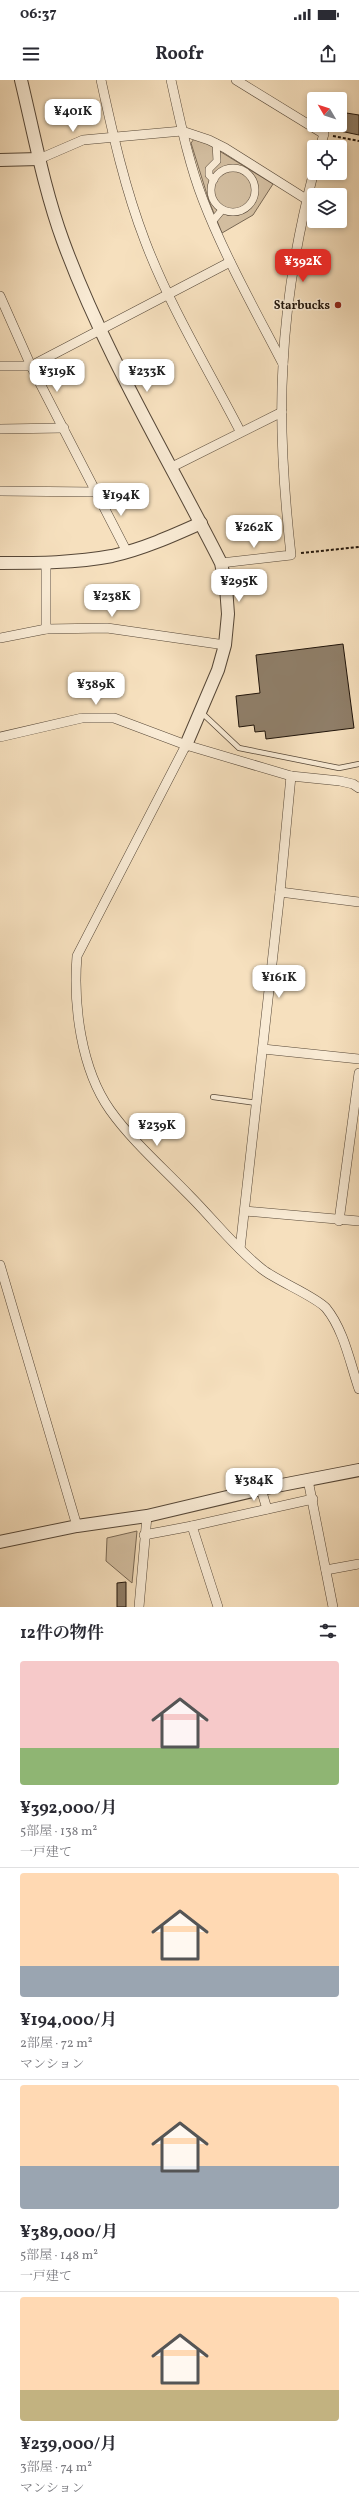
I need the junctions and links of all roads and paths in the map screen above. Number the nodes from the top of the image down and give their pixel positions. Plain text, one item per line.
1 (21, 80) edge
2 (101, 80) edge
3 (171, 80) edge
4 (236, 80) edge
5 (182, 130) junction
6 (324, 134) junction
7 (113, 138) junction
8 (322, 140) edge
9 (359, 141) edge
10 (216, 143) junction
11 (40, 159) junction
12 (0, 160) edge
13 (214, 180) junction
14 (311, 180) edge
15 (306, 199) junction
16 (222, 210) junction
17 (212, 222) junction
18 (230, 262) junction
19 (169, 294) junction
20 (0, 298) edge
21 (101, 331) junction
22 (283, 364) junction
23 (0, 366) edge
24 (31, 366) junction
25 (282, 412) junction
26 (0, 428) edge
27 (64, 428) junction
28 (240, 432) junction
29 (172, 466) junction
30 (0, 491) edge
31 (96, 492) junction
32 (201, 523) junction
33 (359, 547) edge
34 (127, 552) junction
35 (291, 555) junction
36 (0, 563) edge
37 (46, 563) junction
38 (221, 563) junction
39 (46, 629) junction
40 (0, 638) edge
41 (225, 645) junction
42 (199, 711) junction
43 (0, 737) edge
44 (186, 745) junction
45 (359, 764) edge
46 (291, 776) junction
47 (359, 788) edge
48 (280, 892) junction
49 (359, 902) edge
50 (263, 1050) junction
51 (359, 1059) edge
52 (359, 1073) edge
53 (213, 1097) dead end
54 (257, 1103) junction
55 (245, 1211) junction
56 (340, 1221) junction
57 (359, 1222) edge
58 (240, 1249) junction
59 (0, 1265) edge
60 (359, 1389) edge
61 (359, 1470) edge
62 (308, 1480) junction
63 (261, 1489) junction
64 (313, 1499) junction
65 (267, 1510) junction
66 (147, 1516) junction
67 (77, 1526) junction
68 (192, 1526) junction
69 (144, 1535) junction
70 (0, 1542) edge
71 (359, 1564) edge
72 (326, 1570) junction
73 (139, 1607) edge
74 (218, 1607) edge
75 (333, 1607) edge

1 - 11 street
2 - 7 street
3 - 5 street
4 - 6 street
5 - 7 street
5 - 10 street
5 - 17 street
6 - 8 street
6 - 9 path
7 - 11 street
7 - 19 street
10 - 13 street
10 - 15 street
11 - 12 street
11 - 21 street
13 - 16 street
13 - 16 street
14 - 15 street
15 - 22 street
16 - 17 street
17 - 18 street
18 - 19 street
18 - 22 street
19 - 21 street
19 - 28 street
20 - 24 street
21 - 24 street
21 - 29 street
22 - 25 street
23 - 24 street
24 - 27 street
25 - 28 street
25 - 35 street
26 - 27 street
27 - 31 street
28 - 29 street
29 - 32 street
30 - 31 street
31 - 34 street
32 - 34 street
32 - 38 street
33 - 35 path
34 - 37 street
35 - 38 street
36 - 37 street
37 - 39 street
38 - 41 street
39 - 40 street
39 - 41 street
41 - 42 street
42 - 44 street
42 - 45 lane
43 - 44 street
44 - 46 street
44 - 58 street
46 - 47 street
46 - 48 street
48 - 49 street
48 - 50 street
50 - 51 street
50 - 54 street
52 - 56 street
53 - 54 lane
54 - 55 street
55 - 56 street
55 - 58 street
56 - 57 street
58 - 60 street
59 - 67 street
61 - 62 street
62 - 63 street
62 - 64 street
63 - 65 street
63 - 66 street
64 - 65 street
64 - 72 street
65 - 68 street
66 - 67 street
66 - 69 street
67 - 70 street
68 - 69 street
68 - 74 street
69 - 73 street
71 - 72 street
72 - 75 street

